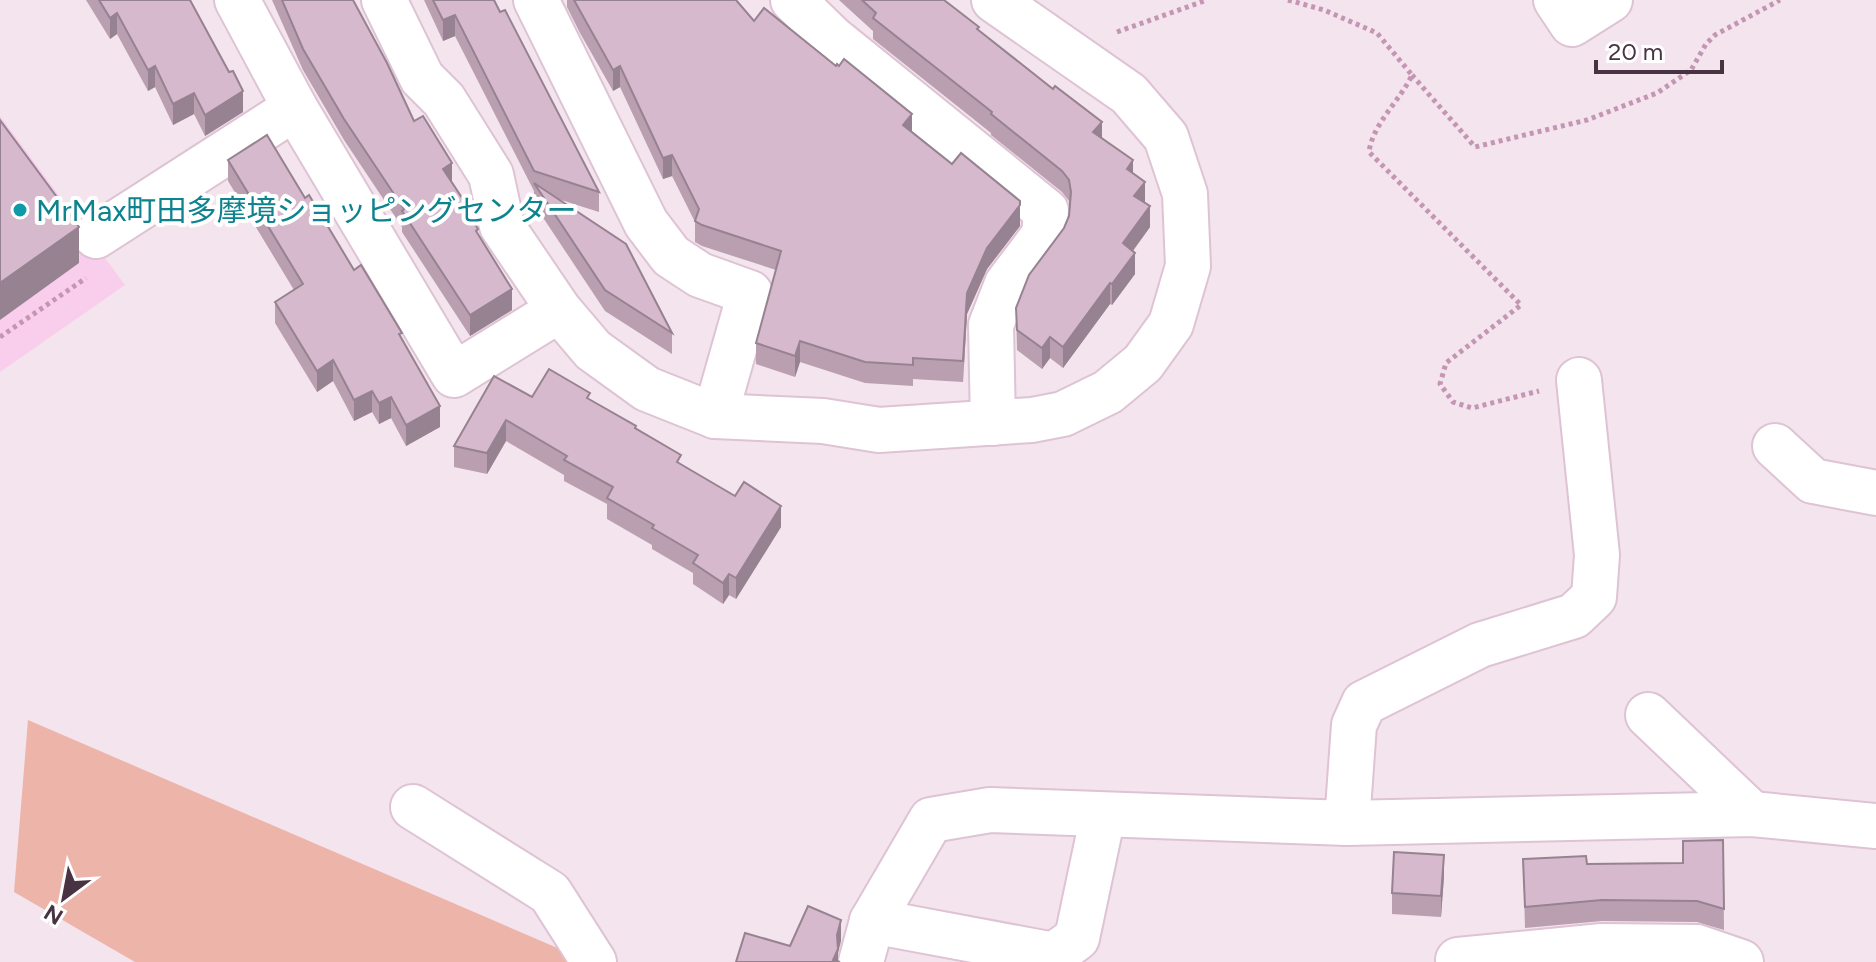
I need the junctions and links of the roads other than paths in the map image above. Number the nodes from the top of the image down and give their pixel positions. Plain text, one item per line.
1 (237, 0) edge
2 (384, 0) edge
3 (536, 0) edge
4 (793, 0) edge
5 (994, 0) edge
6 (1556, 0) edge
7 (1610, 0) edge
8 (295, 108) junction
9 (96, 236) road end
10 (559, 310) junction
11 (1579, 380) road end
12 (715, 416) junction
13 (993, 423) junction
14 (1775, 446) dead end
15 (1876, 493) edge
16 (1648, 715) dead end
17 (413, 807) dead end
18 (1752, 814) junction
19 (1103, 815) junction
20 (1347, 823) junction
21 (1876, 826) edge
22 (866, 941) edge
23 (1458, 960) dead end
24 (594, 962) edge
25 (1741, 962) edge

1 - 8 street
2 - 10 street
3 - 12 street
4 - 13 street
5 - 13 street
6 - 7 street
8 - 9 street
8 - 10 street
10 - 12 street
11 - 20 street
12 - 13 street
14 - 15 street
16 - 18 street
17 - 24 street
18 - 20 street
18 - 21 street
19 - 20 street
19 - 22 street
19 - 22 street
23 - 25 street

